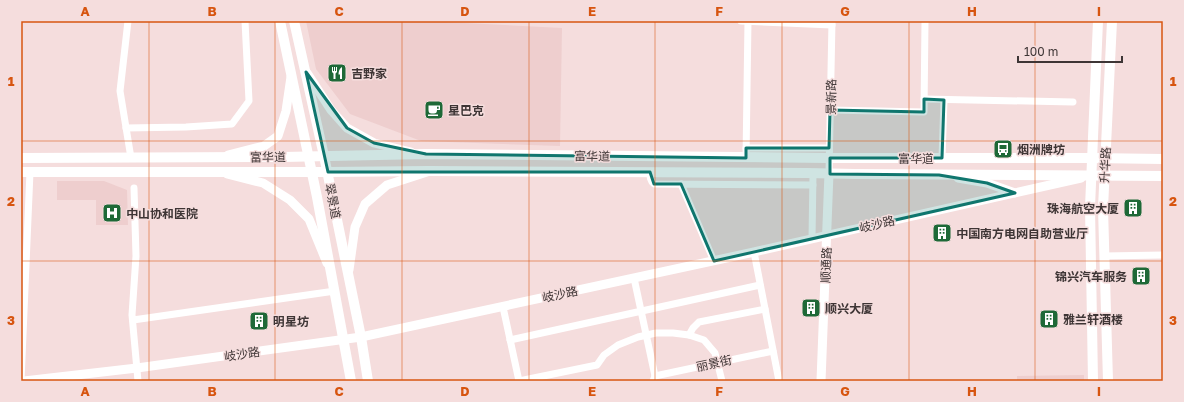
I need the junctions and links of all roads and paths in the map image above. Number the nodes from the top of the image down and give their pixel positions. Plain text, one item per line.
1 (128, 21) edge
2 (245, 21) edge
3 (280, 21) edge
4 (294, 21) edge
5 (741, 21) edge
6 (748, 21) edge
7 (925, 21) edge
8 (1098, 21) edge
9 (1112, 21) edge
10 (832, 23) edge
11 (306, 72) junction
12 (292, 74) junction
13 (924, 99) junction
14 (944, 100) junction
15 (1074, 102) dead end
16 (830, 110) junction
17 (126, 128) junction
18 (746, 153) junction
19 (829, 153) junction
20 (426, 154) junction
21 (308, 156) junction
22 (324, 156) junction
23 (21, 158) edge
24 (131, 158) junction
25 (218, 158) junction
26 (942, 158) junction
27 (990, 158) junction
28 (1091, 158) junction
29 (1105, 158) junction
30 (1163, 159) edge
31 (429, 171) junction
32 (25, 172) edge
33 (218, 172) junction
34 (311, 172) junction
35 (328, 172) junction
36 (650, 172) junction
37 (813, 173) junction
38 (829, 173) junction
39 (939, 175) junction
40 (990, 175) junction
41 (1090, 176) junction
42 (1104, 176) junction
43 (1163, 176) edge
44 (681, 184) junction
45 (813, 185) junction
46 (134, 188) dead end
47 (1015, 193) junction
48 (24, 222) edge
49 (827, 236) junction
50 (812, 239) junction
51 (24, 248) edge
52 (754, 252) junction
53 (1163, 255) edge
54 (1104, 256) junction
55 (714, 261) junction
56 (348, 273) junction
57 (332, 276) junction
58 (634, 278) junction
59 (760, 285) junction
60 (335, 291) junction
61 (503, 306) junction
62 (765, 309) junction
63 (641, 311) junction
64 (133, 320) junction
65 (646, 335) junction
66 (689, 335) junction
67 (361, 337) junction
68 (344, 340) junction
69 (510, 340) junction
70 (22, 344) edge
71 (773, 351) junction
72 (717, 363) junction
73 (137, 368) junction
74 (654, 378) edge
75 (23, 381) edge
76 (138, 381) edge
77 (351, 381) edge
78 (368, 381) edge
79 (519, 381) edge
80 (722, 381) edge
81 (779, 381) edge
82 (821, 381) edge
83 (1093, 381) edge
84 (1108, 381) edge

1 - 17 street
2 - 17 street
3 - 12 main road, 翠景道
4 - 11 main road, 翠景道
5 - 6 street
6 - 10 street
6 - 18 street
7 - 13 street
8 - 28 main road, 升华路
9 - 29 main road, 升华路
10 - 16 street, 景新路
11 - 20 street
11 - 22 main road, 翠景道
12 - 21 main road, 翠景道
12 - 25 street
13 - 14 street
13 - 16 street
14 - 15 street
14 - 26 street
16 - 19 street, 景新路
17 - 24 street
18 - 19 main road, 富华道
18 - 20 main road, 富华道
19 - 26 main road, 富华道
19 - 38 street, 景新路
20 - 22 main road, 富华道
21 - 22 main road, 富华道
21 - 25 main road, 富华道
21 - 34 main road, 翠景道
22 - 35 main road, 翠景道
23 - 24 main road, 富华道
24 - 25 main road, 富华道
26 - 27 main road, 富华道
27 - 28 main road, 富华道
27 - 40 main road
28 - 29 main road, 富华道
28 - 41 main road, 升华路
29 - 30 main road, 富华道
29 - 42 main road, 升华路
31 - 35 main road, 富华道
31 - 36 main road, 富华道
31 - 56 street
32 - 33 main road, 富华道
32 - 48 street
33 - 34 main road, 富华道
33 - 57 street
34 - 35 main road, 富华道
34 - 57 main road, 翠景道
35 - 56 main road, 翠景道
36 - 37 main road, 富华道
36 - 44 street
37 - 38 main road, 富华道
37 - 45 street
38 - 39 main road, 富华道
38 - 49 street, 顺通路
39 - 40 main road, 富华道
39 - 47 street
40 - 41 main road, 富华道
41 - 42 main road, 富华道
41 - 47 street, 岐沙路
41 - 83 main road, 升华路
42 - 43 main road, 富华道
42 - 54 main road, 升华路
44 - 45 street
44 - 55 street
45 - 50 street
46 - 64 street
47 - 49 street, 岐沙路
48 - 51 street
49 - 50 street, 岐沙路
49 - 82 street, 顺通路
50 - 52 street, 岐沙路
51 - 70 street
52 - 55 street, 岐沙路
52 - 59 street
53 - 54 street
54 - 84 main road, 升华路
55 - 58 street, 岐沙路
56 - 67 main road, 翠景道
57 - 60 main road, 翠景道
58 - 61 street, 岐沙路
58 - 63 street, 丽景街
59 - 62 street
59 - 63 street
60 - 64 street
60 - 68 main road, 翠景道
61 - 67 street, 岐沙路
61 - 69 street
62 - 66 street
62 - 71 street
63 - 65 street, 丽景街
63 - 69 street
64 - 73 street
65 - 66 street
65 - 74 street, 丽景街
65 - 79 street
66 - 72 street
67 - 68 street, 岐沙路
67 - 78 main road, 翠景道
68 - 73 street, 岐沙路
68 - 77 main road, 翠景道
69 - 79 street
70 - 75 street
71 - 72 street, 丽景街
71 - 81 street
72 - 74 street, 丽景街
72 - 80 street
73 - 75 street, 岐沙路
73 - 76 street

